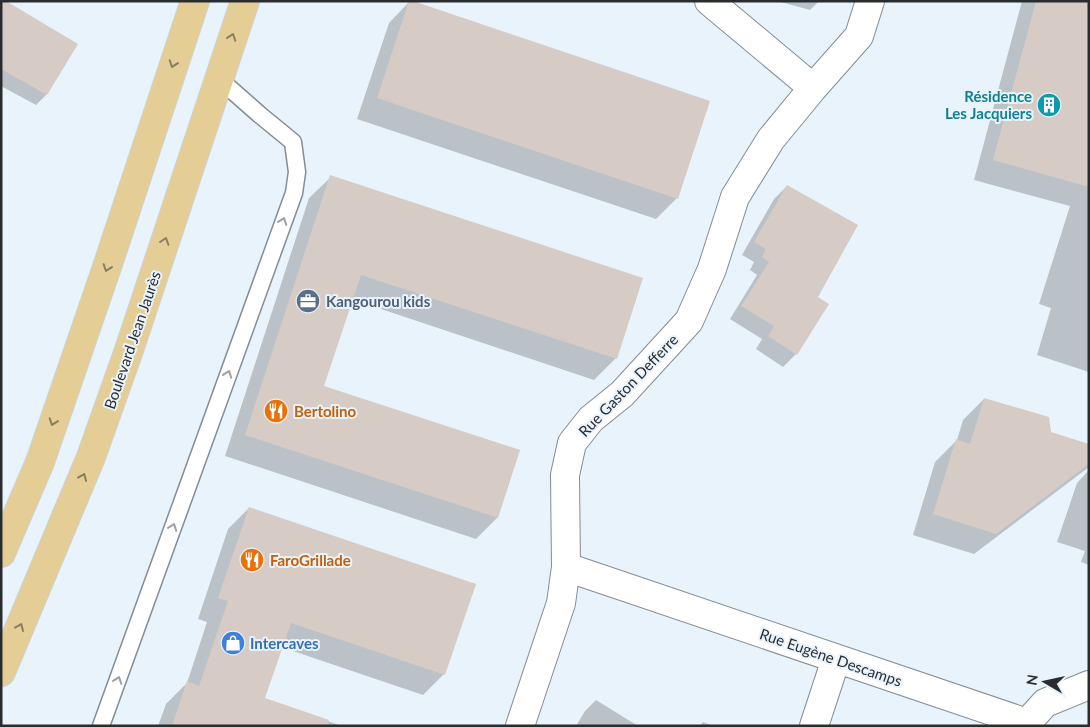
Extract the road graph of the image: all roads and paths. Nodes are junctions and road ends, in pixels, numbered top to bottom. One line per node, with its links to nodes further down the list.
1 (194, 1): 7 (main road, one-way to 7)
2 (245, 1): 5 (main road, Boulevard Jean Jaurès, one-way to 2)
3 (709, 1): 6 (street)
4 (870, 1): 6 (street, Rue Gaston Defferre)
5 (218, 78): 10 (main road, Boulevard Jean Jaurès, one-way to 5); 13 (lane, one-way to 5)
6 (813, 88): 8 (street, Rue Gaston Defferre)
7 (1, 553)
8 (566, 567): 9 (street, Rue Eugène Descamps); 14 (street, Rue Gaston Defferre)
9 (836, 659): 12 (street, Rue Eugène Descamps); 15 (street)
10 (1, 672)
11 (1089, 685): 12 (street, Rue Eugène Descamps)
12 (1027, 724)
13 (101, 726)
14 (520, 726)
15 (814, 726)

